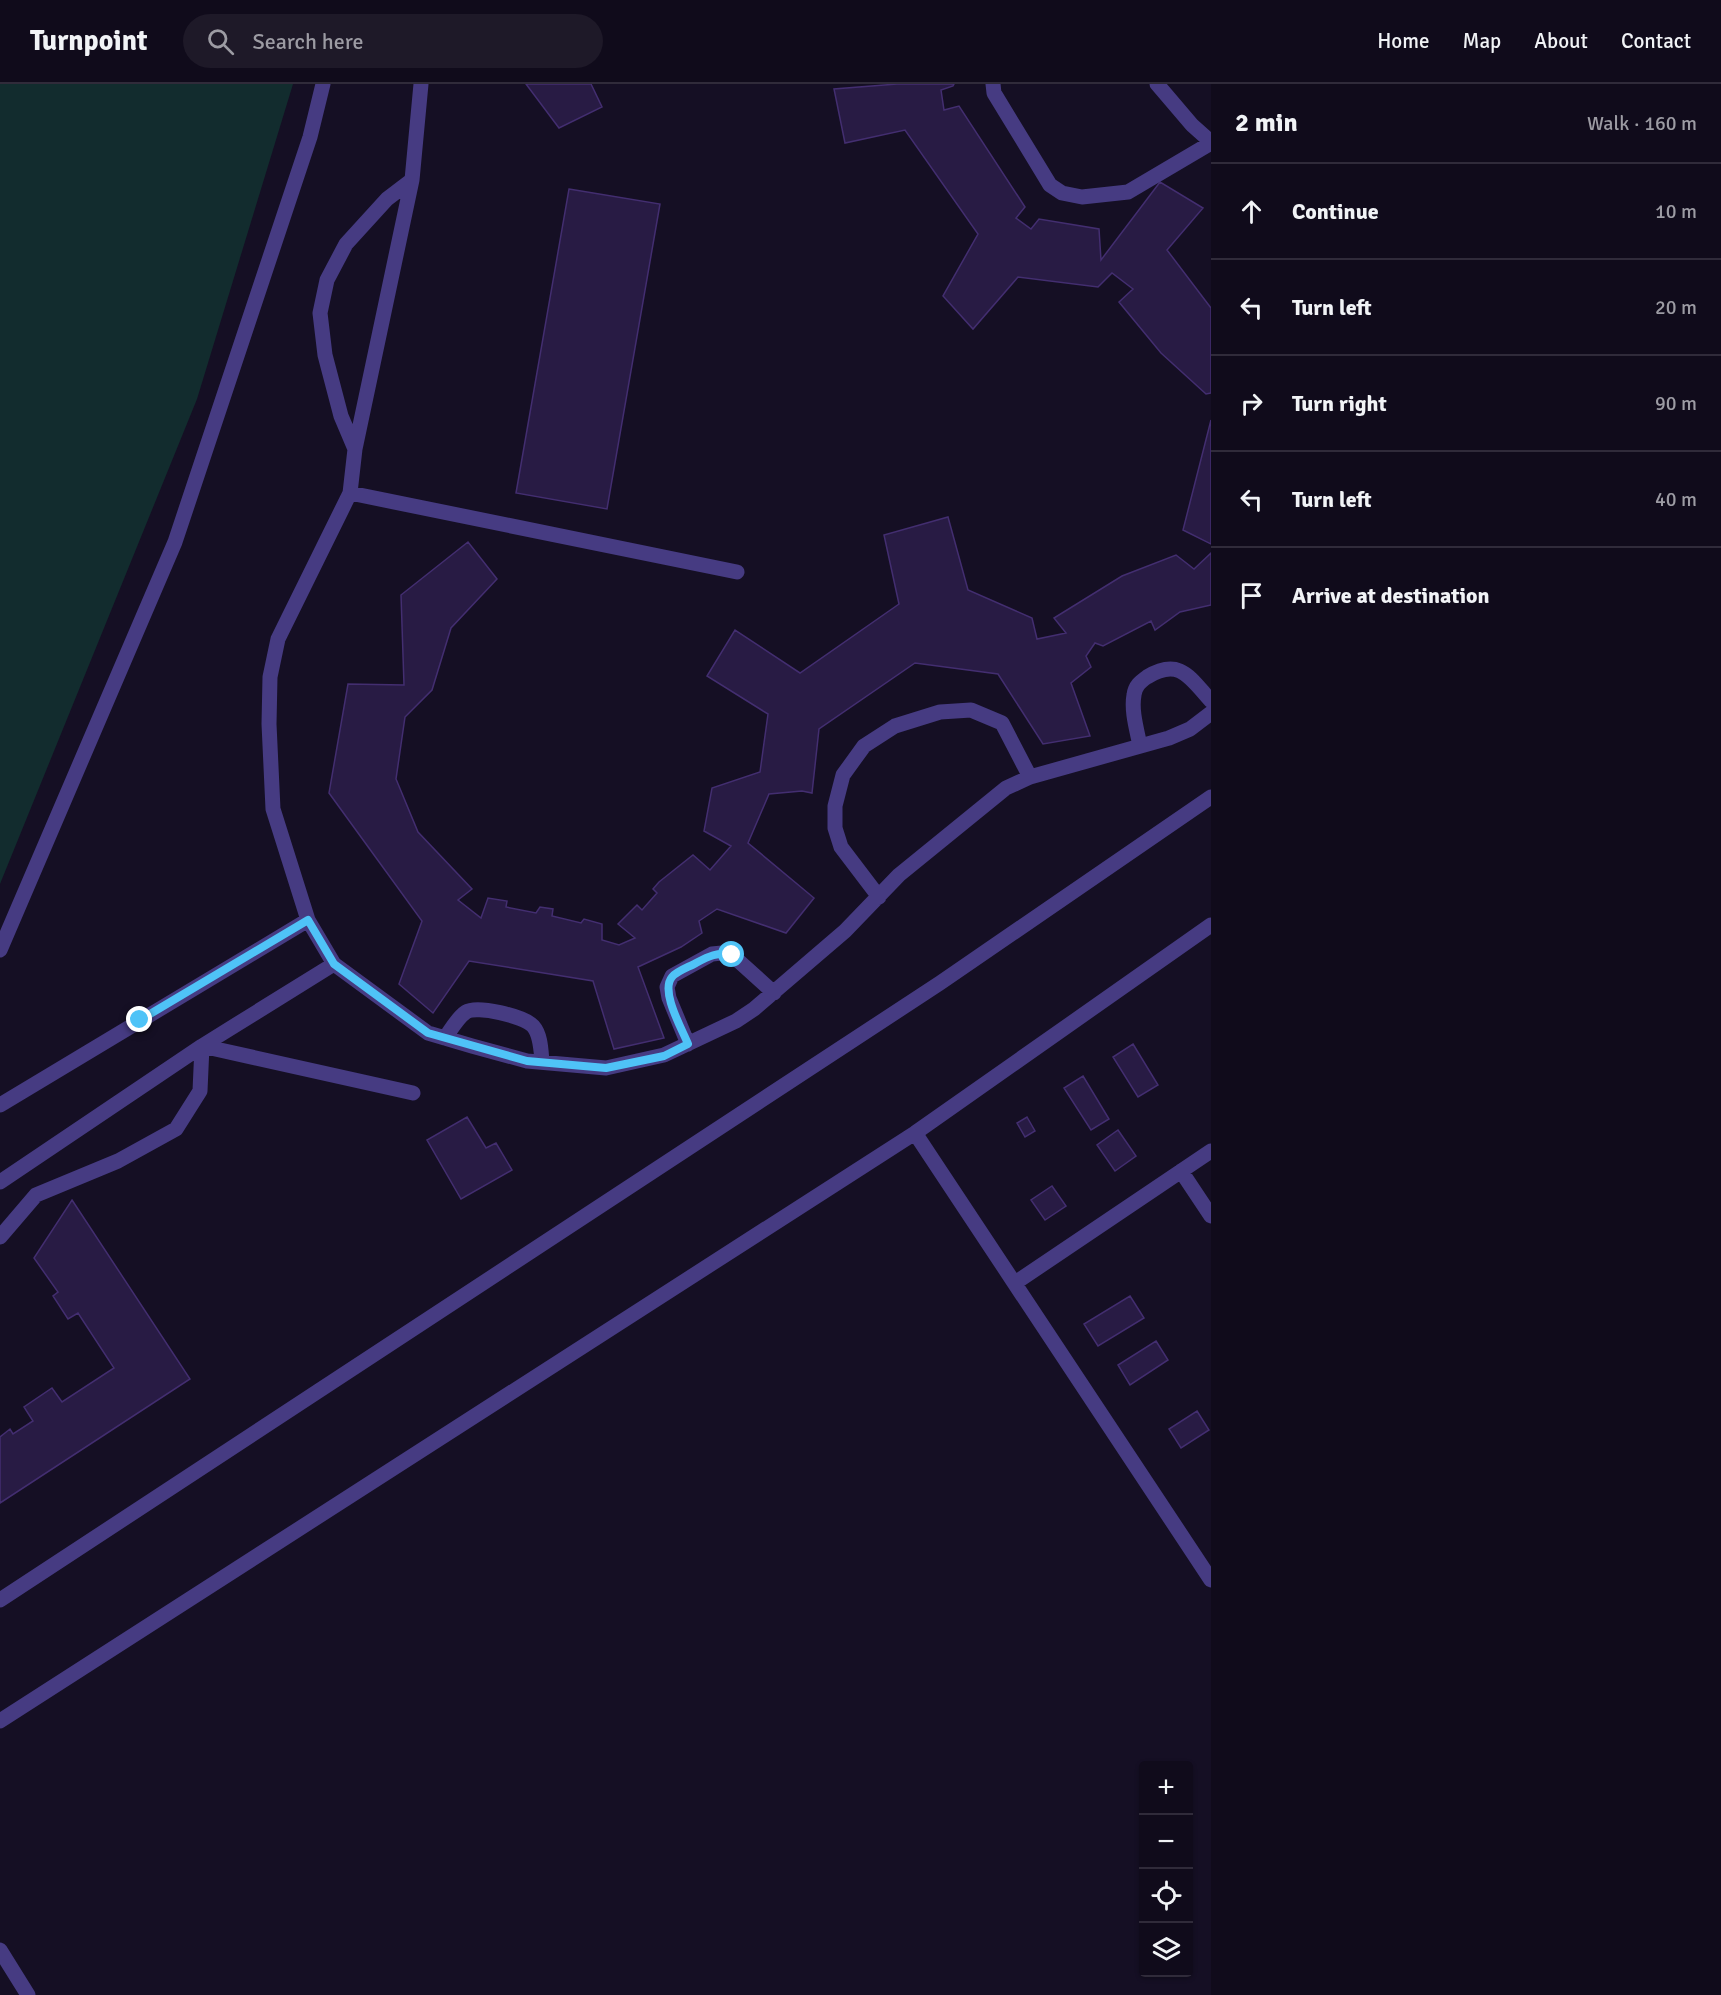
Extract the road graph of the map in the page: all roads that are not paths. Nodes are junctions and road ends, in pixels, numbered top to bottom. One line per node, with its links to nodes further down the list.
1 (323, 84): 18 (street)
2 (421, 84): 6 (street)
3 (993, 84): 5 (street)
4 (1157, 84): 5 (street)
5 (1211, 142)
6 (412, 180): 7 (street); 7 (street)
7 (356, 449): 8 (street)
8 (350, 492): 9 (street); 16 (street)
9 (737, 572)
10 (1211, 701): 12 (street)
11 (1211, 713): 12 (street)
12 (1140, 746): 13 (street)
13 (1030, 777): 15 (street); 15 (street)
14 (1211, 797): 35 (street)
15 (879, 897): 20 (street)
16 (308, 920): 19 (street); 26 (street)
17 (1211, 925): 27 (street)
18 (0, 950)
19 (334, 964): 21 (street); 23 (street)
20 (774, 993): 22 (street); 22 (street)
21 (445, 1038): 24 (street); 24 (street)
22 (688, 1044): 24 (street)
23 (202, 1046): 25 (street); 30 (street); 32 (street)
24 (542, 1062)
25 (412, 1093)
26 (0, 1104)
27 (915, 1133): 33 (street); 36 (street)
28 (1211, 1151): 29 (street)
29 (1181, 1171): 31 (street); 33 (street)
30 (0, 1182)
31 (1211, 1216)
32 (0, 1237)
33 (1015, 1283): 34 (street)
34 (1211, 1580)
35 (0, 1600)
36 (0, 1721)
37 (0, 1950): 38 (street)
38 (28, 1995)

